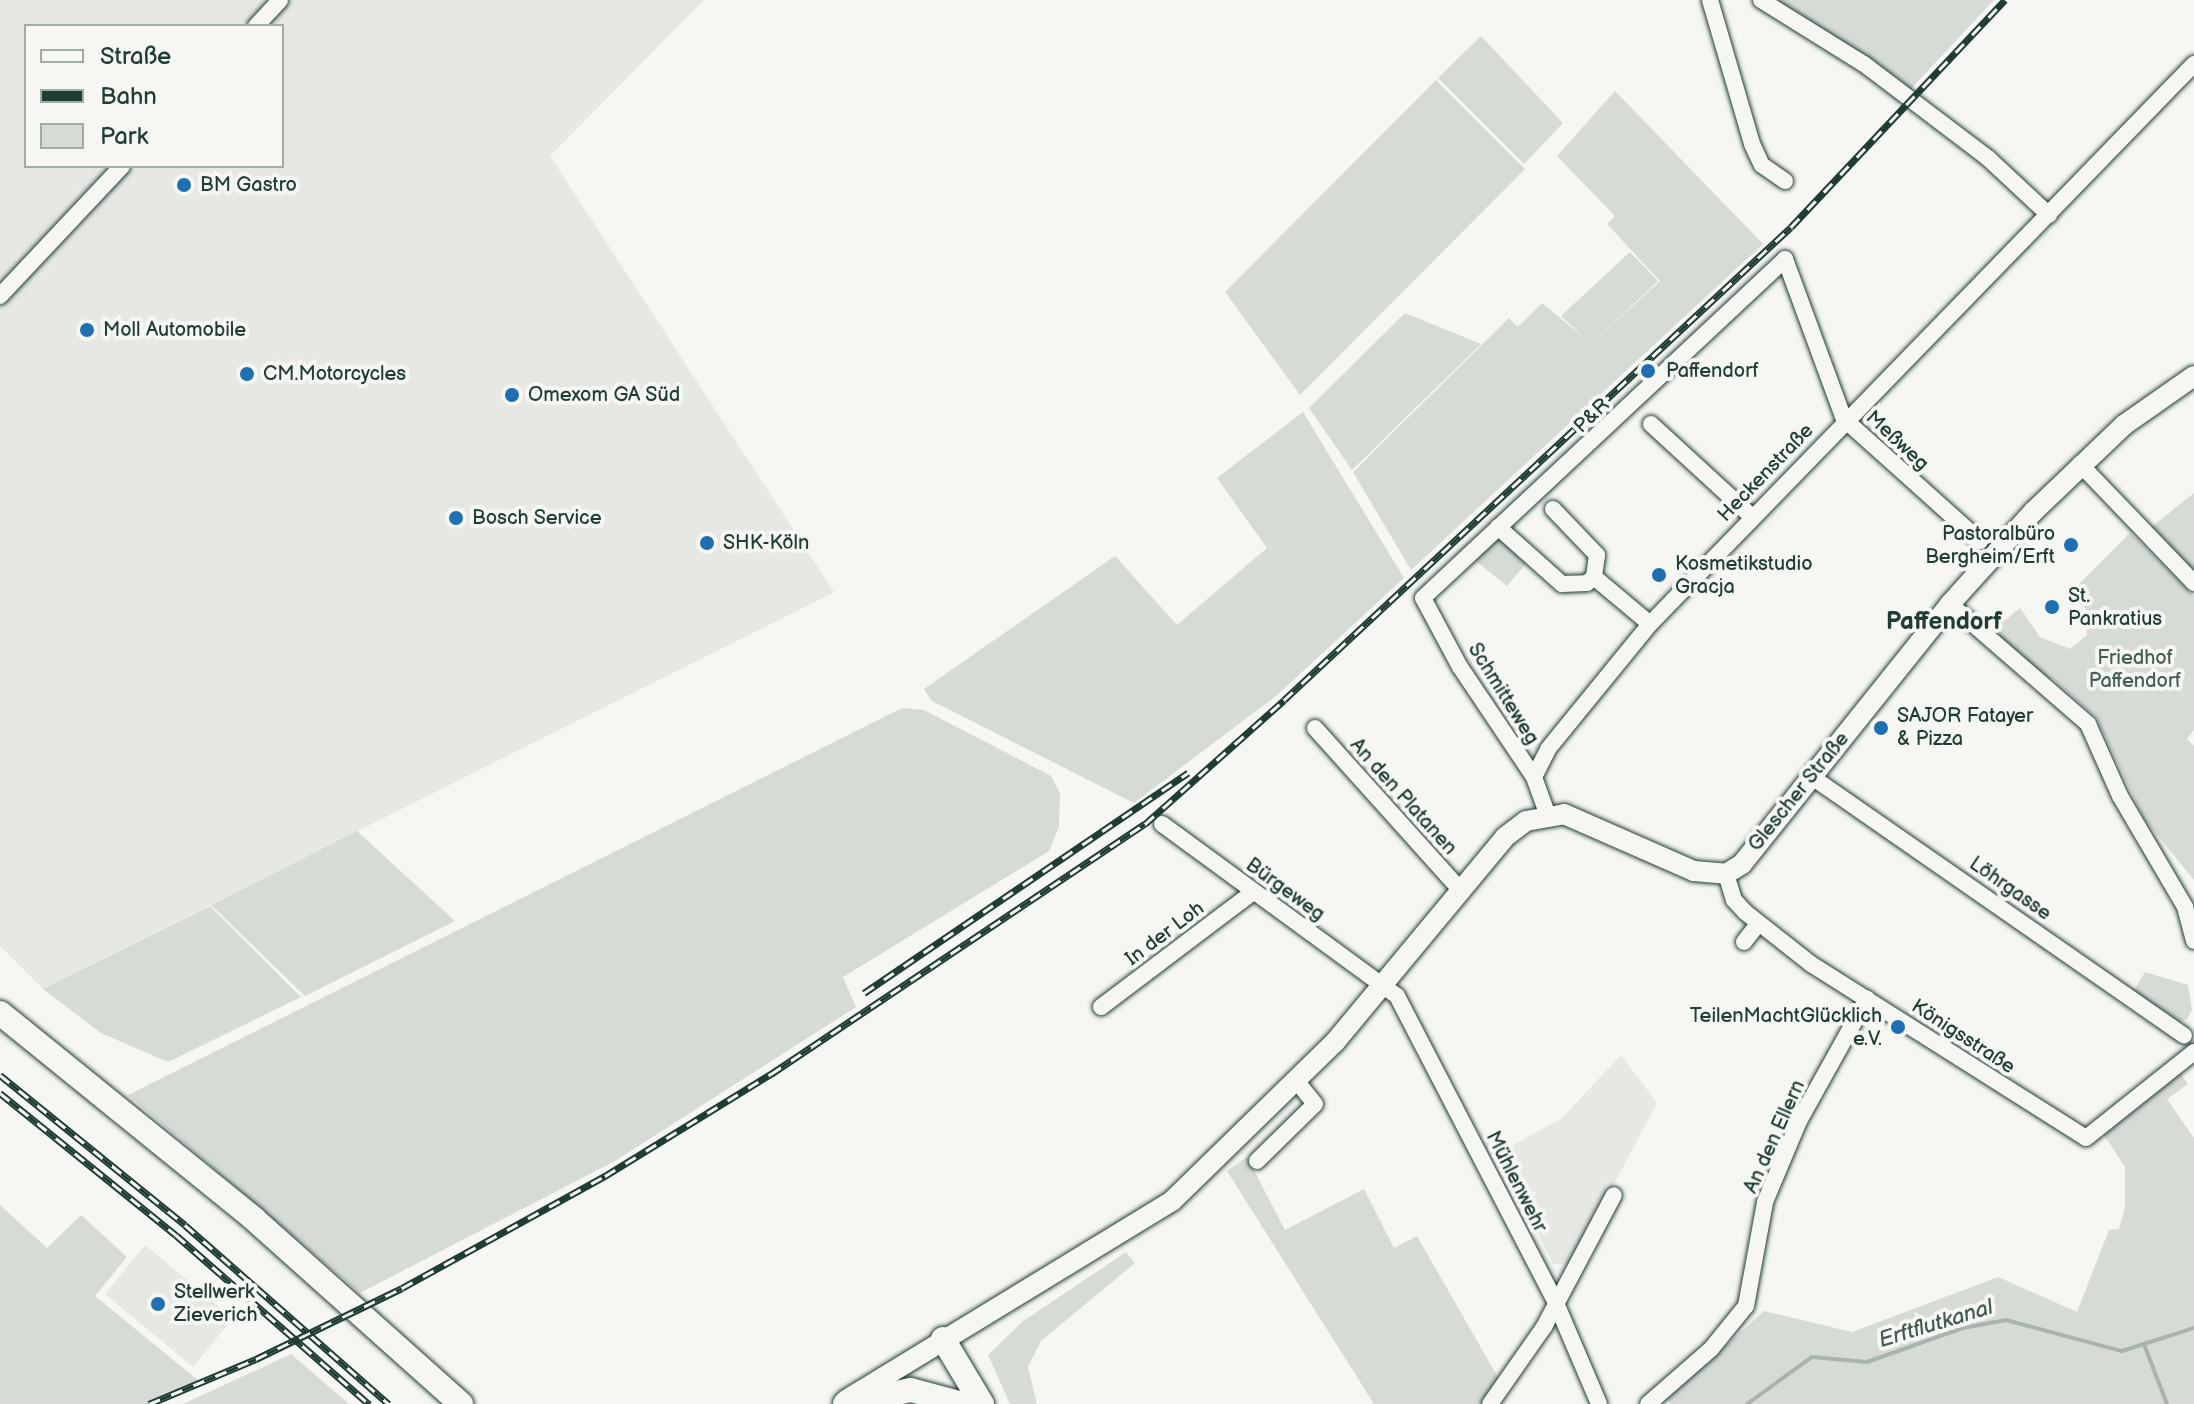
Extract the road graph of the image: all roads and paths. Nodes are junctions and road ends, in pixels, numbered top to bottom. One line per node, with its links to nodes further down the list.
1 (280, 0): 4 (street)
2 (1710, 0): 7 (street)
3 (1761, 0): 8 (street)
4 (258, 24)
5 (2194, 64): 8 (street, Heckenstraße)
6 (120, 168): 10 (street)
7 (1785, 181)
8 (2049, 215): 12 (street, Heckenstraße)
9 (1785, 259): 12 (street, Meßweg); 17 (street, P&R)
10 (0, 296)
11 (2194, 376): 14 (street, Glescher Straße)
12 (1844, 419): 16 (street, Heckenstraße); 18 (street, Meßweg)
13 (1651, 424): 16 (street)
14 (2080, 464): 20 (street); 22 (street, Glescher Straße)
15 (1553, 509): 19 (street)
16 (1751, 516): 23 (street, Heckenstraße)
17 (1498, 527): 19 (street); 21 (street, P&R)
18 (1980, 541)
19 (1594, 577): 23 (street)
20 (2194, 583)
21 (1423, 598): 25 (street, Schmitteweg)
22 (1950, 604): 26 (street, Glescher Straße); 33 (street)
23 (1650, 624): 25 (street, Heckenstraße)
24 (1315, 728): 31 (street, An den Platanen)
25 (1534, 777): 27 (street, Schmitteweg)
26 (1812, 777): 29 (street, Glescher Straße); 39 (street, Löhrgasse)
27 (1547, 813): 29 (street); 31 (street)
28 (1162, 824): 30 (street, Bürgeweg)
29 (1726, 874): 32 (street, Königsstraße)
30 (1253, 892): 35 (street, Bürgeweg); 37 (street, In der Loh)
31 (1462, 892): 35 (street)
32 (1758, 924): 34 (street); 36 (street, Königsstraße)
33 (2194, 941)
34 (1744, 942)
35 (1385, 987): 40 (street); 43 (street, Mühlenwehr)
36 (1867, 999): 39 (street, Königsstraße); 51 (street, An den Ellern)
37 (1101, 1007)
38 (0, 1013): 45 (main road)
39 (2192, 1040)
40 (1297, 1082): 41 (street); 44 (street)
41 (1257, 1161)
42 (1614, 1195): 43 (street)
43 (1556, 1303): 49 (street); 50 (street, Mühlenwehr)
44 (943, 1339): 46 (street); 48 (main road)
45 (461, 1404)
46 (842, 1404): 47 (main road)
47 (963, 1404)
48 (982, 1404)
49 (1490, 1404)
50 (1599, 1404)
51 (1648, 1404)

